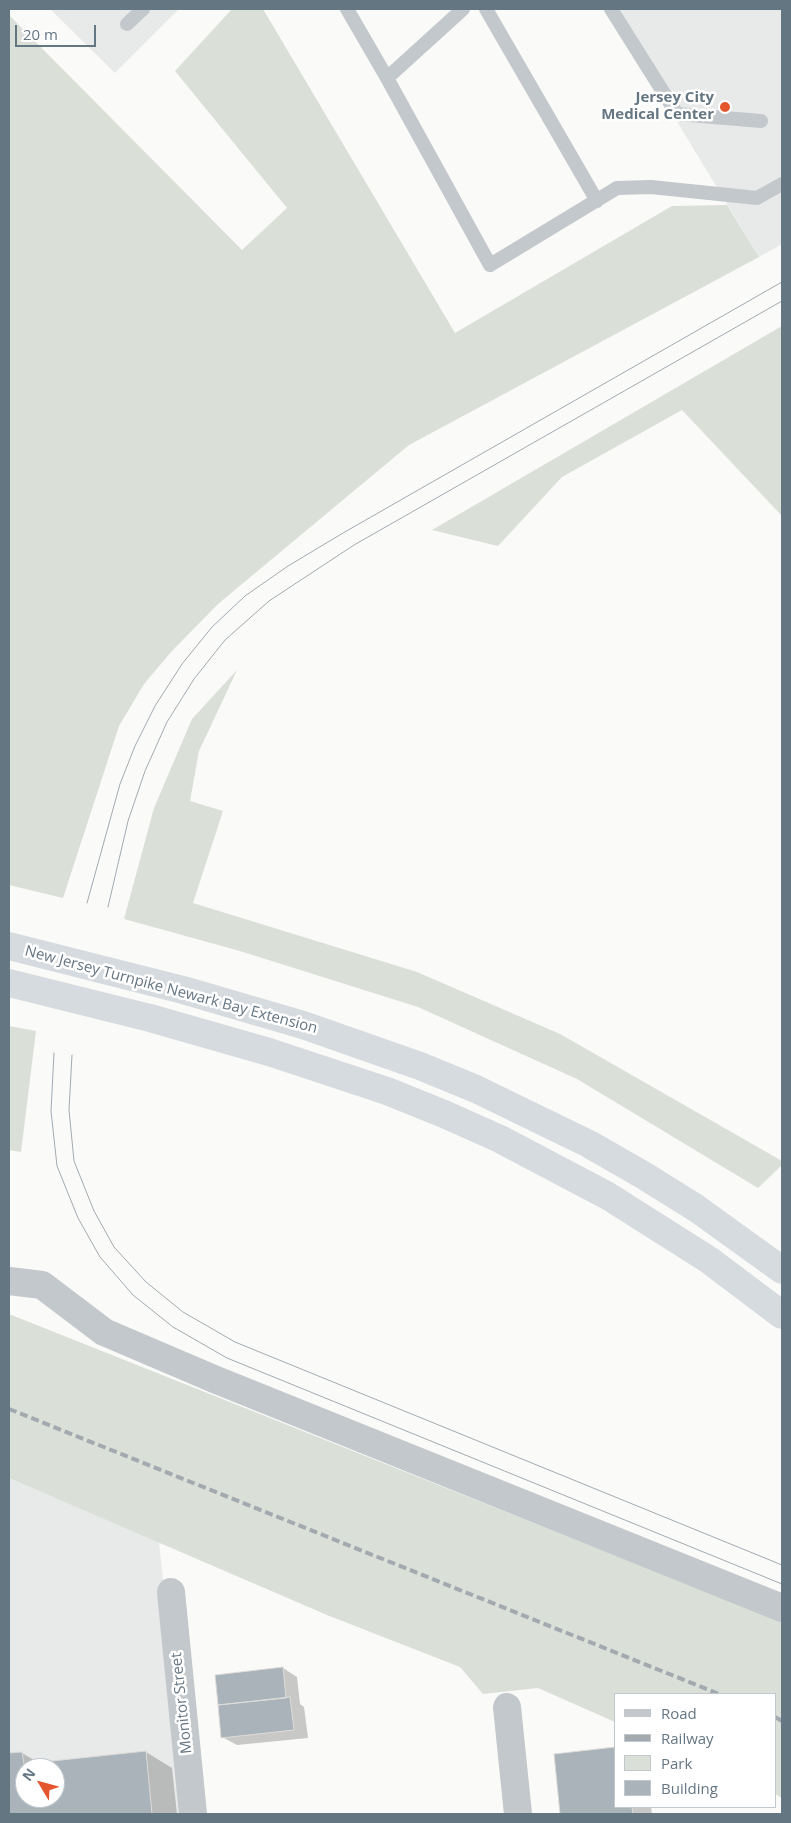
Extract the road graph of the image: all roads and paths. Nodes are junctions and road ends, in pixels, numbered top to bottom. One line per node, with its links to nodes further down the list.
1 (143, 9): 6 (lane)
2 (347, 9): 7 (lane)
3 (463, 9): 7 (lane)
4 (486, 9): 10 (lane)
5 (611, 9): 8 (lane)
6 (127, 24)
7 (387, 78): 10 (lane)
8 (761, 121)
9 (782, 184): 10 (lane)
10 (597, 201)
11 (9, 946): 13 (highway, New Jersey Turnpike Newark Bay Extension)
12 (9, 983): 15 (highway)
13 (782, 1270)
14 (9, 1281): 17 (street)
15 (782, 1315)
16 (171, 1592): 19 (street, Monitor Street)
17 (782, 1608)
18 (507, 1707): 20 (street)
19 (193, 1814)
20 (518, 1814)

